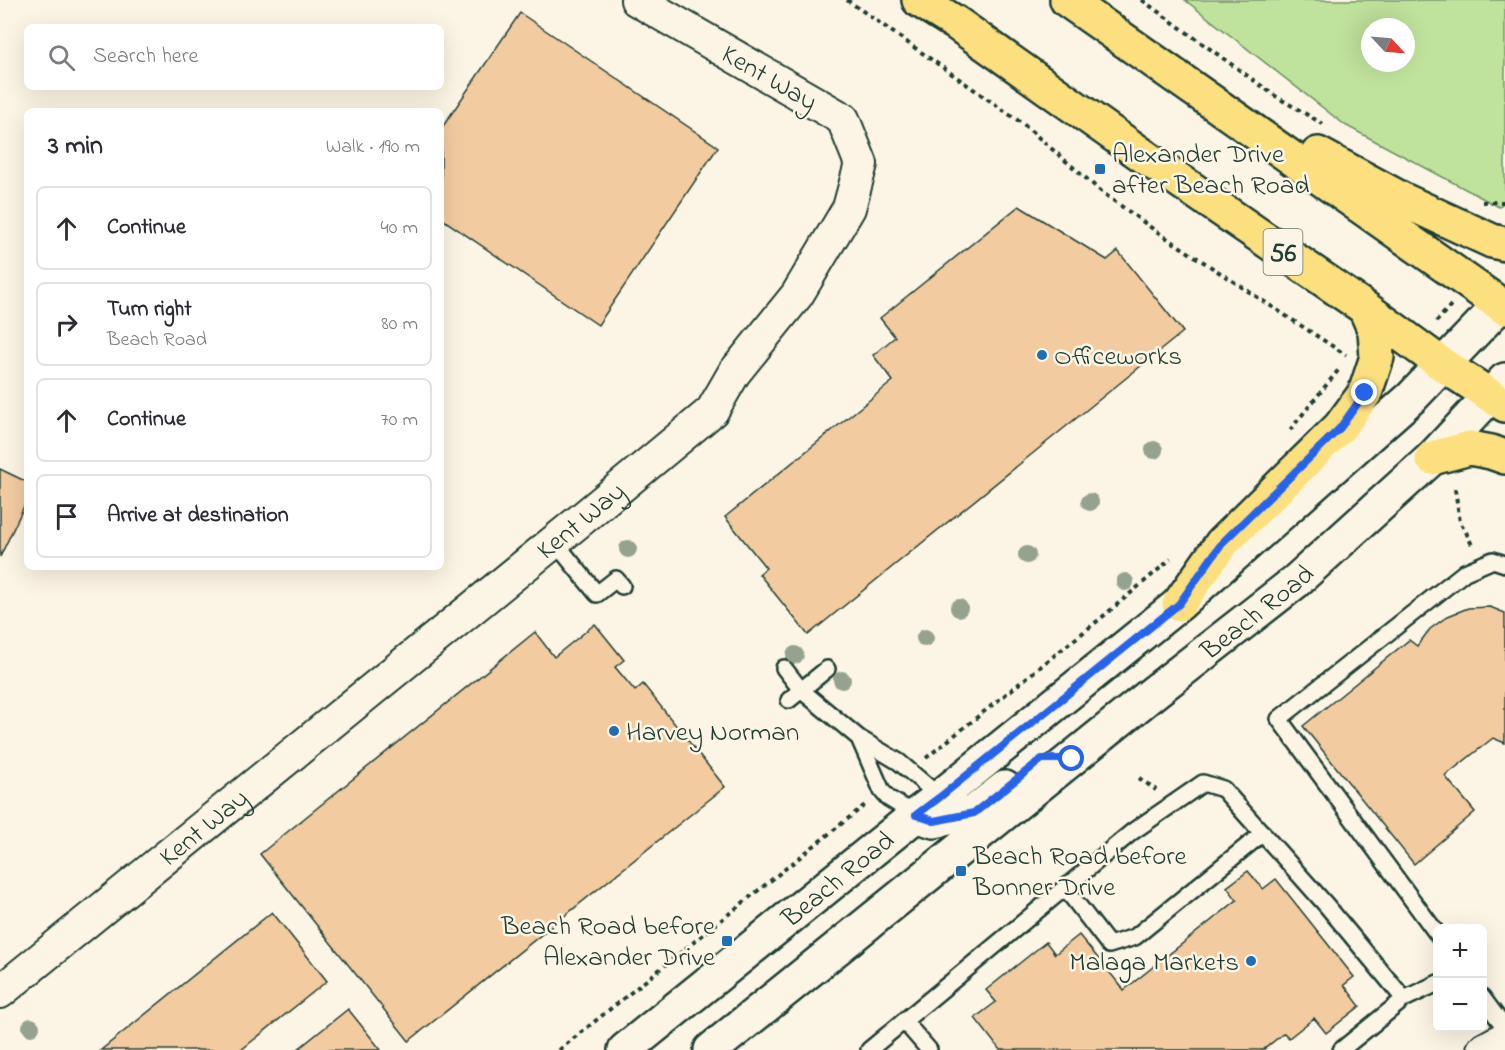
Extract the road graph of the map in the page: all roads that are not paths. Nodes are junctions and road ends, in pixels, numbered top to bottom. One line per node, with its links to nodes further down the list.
1 (637, 0): 12 (street, Kent Way)
2 (919, 0): 7 (main road, 56)
3 (1067, 0): 4 (main road)
4 (1185, 82): 5 (main road); 6 (main road)
5 (1505, 244)
6 (1503, 304): 8 (main road, Beach Road)
7 (1365, 308): 8 (main road, 56); 15 (main road)
8 (1430, 356): 9 (main road, 56); 15 (main road, Beach Road)
9 (1500, 394): 11 (main road, Beach Road)
10 (1505, 457): 11 (main road)
11 (1432, 458): 21 (main road, Beach Road)
12 (554, 541): 14 (lane); 27 (street, Kent Way)
13 (1505, 564): 25 (lane)
14 (622, 586)
15 (1179, 604): 22 (main road, Beach Road)
16 (784, 668): 18 (lane)
17 (827, 669): 18 (lane)
18 (801, 690): 19 (lane); 20 (lane)
19 (789, 700)
20 (859, 738): 22 (lane); 22 (lane)
21 (1072, 759): 22 (main road); 33 (main road, Beach Road)
22 (928, 806): 34 (main road, Beach Road)
23 (1263, 833): 24 (lane); 24 (lane); 28 (lane)
24 (1065, 888): 30 (lane)
25 (1433, 930)
26 (1433, 985): 28 (lane)
27 (0, 992)
28 (1404, 999): 37 (lane)
29 (1487, 1004): 31 (lane)
30 (904, 1021): 35 (lane); 36 (lane)
31 (1505, 1028)
32 (1505, 1038): 38 (street)
33 (713, 1049)
34 (625, 1050)
35 (869, 1050)
36 (929, 1050)
37 (1341, 1050)
38 (1483, 1050)

